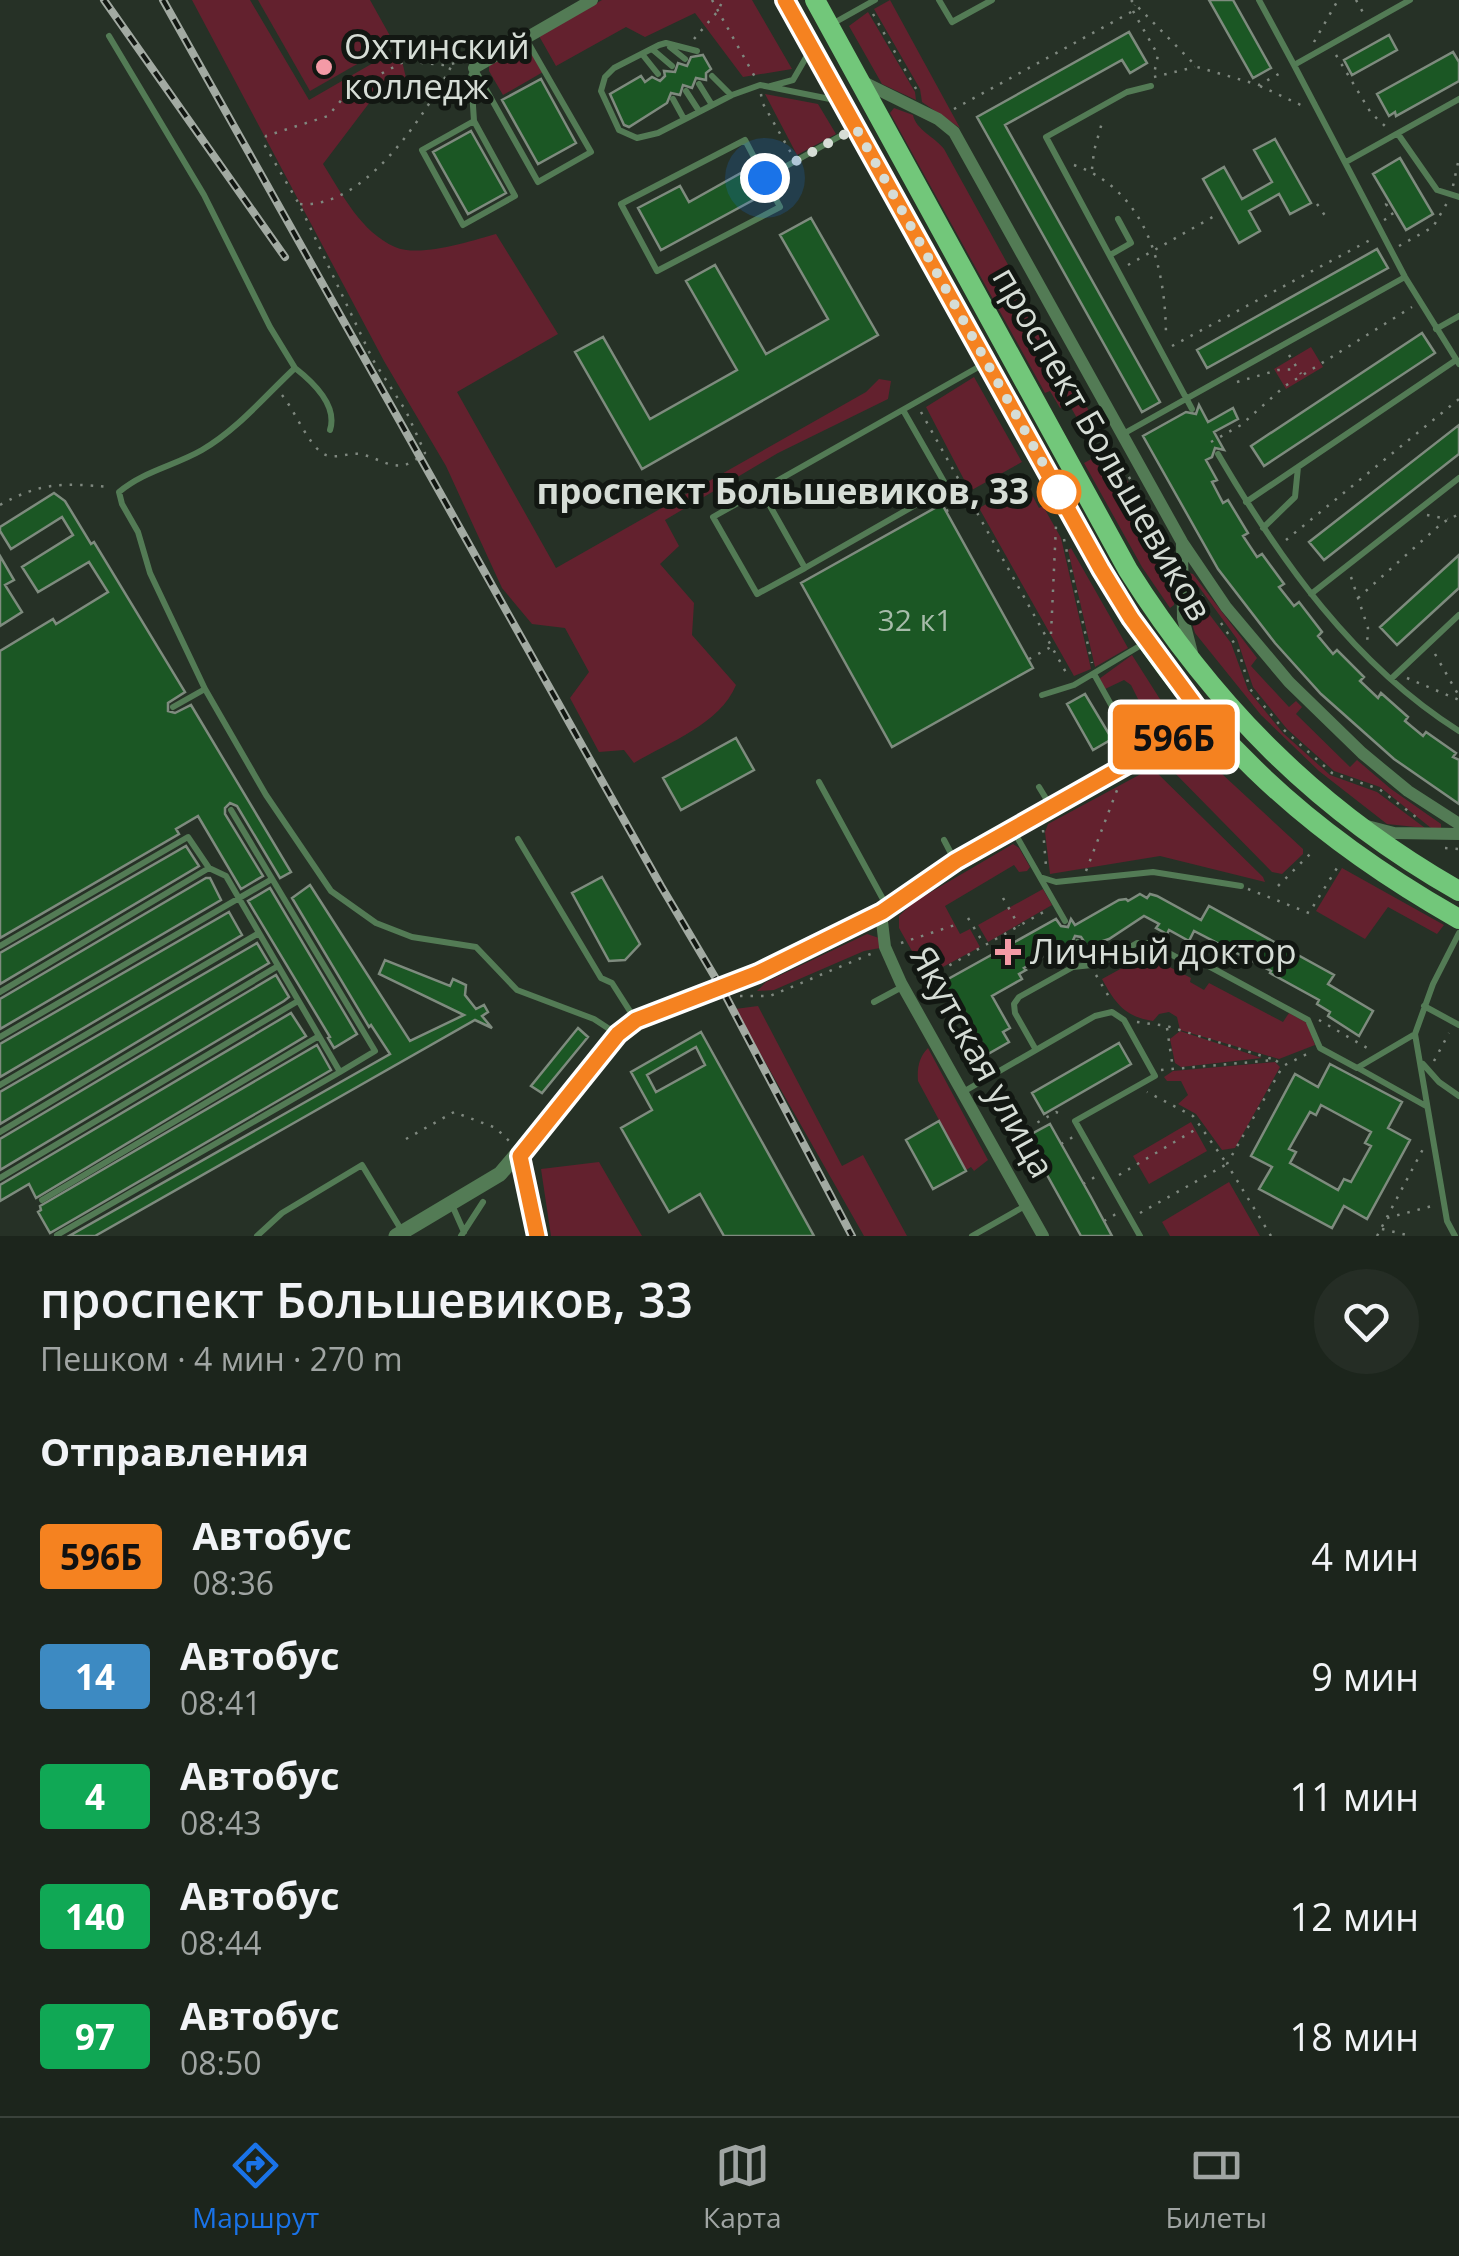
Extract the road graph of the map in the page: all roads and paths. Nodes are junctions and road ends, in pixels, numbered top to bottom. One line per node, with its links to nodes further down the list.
1 (592, 0): 18 (street)
2 (722, 0): 22 (path)
3 (786, 0): 20 (main road, проспект Большевиков)
4 (815, 0): 16 (main road, проспект Большевиков)
5 (875, 0): 16 (lane)
6 (940, 0): 7 (lane)
7 (992, 0)
8 (1130, 0): 13 (path)
9 (1259, 0): 29 (lane)
10 (1338, 0): 27 (path)
11 (1356, 0): 15 (path)
12 (1410, 0): 15 (lane)
13 (1135, 4): 14 (path); 31 (path)
14 (1133, 11): 36 (path); 48 (path)
15 (1368, 23): 21 (lane)
16 (829, 25): 35 (main road, проспект Большевиков)
17 (109, 36): 81 (lane)
18 (526, 38): 32 (street); 32 (lane)
19 (666, 44): 22 (lane); 23 (lane); 26 (lane)
20 (810, 44): 39 (lane); 44 (main road, проспект Большевиков)
21 (1330, 44): 27 (lane); 53 (path)
22 (685, 48): 24 (lane)
23 (652, 49): 25 (lane); 30 (lane)
24 (698, 51)
25 (642, 54): 33 (lane); 50 (lane)
26 (685, 58)
27 (1304, 59): 29 (lane)
28 (452, 64): 32 (path); 63 (path); 63 (path)
29 (1294, 65): 38 (path); 56 (lane)
30 (672, 66)
31 (1197, 67): 36 (path); 38 (path)
32 (474, 68): 51 (lane)
33 (658, 74)
34 (712, 76): 41 (lane)
35 (860, 80): 59 (main road, проспект Большевиков); 92 (street)
36 (1152, 82): 45 (lane)
37 (699, 84): 46 (lane)
38 (1259, 86): 47 (path)
39 (770, 87): 41 (lane); 44 (lane)
40 (686, 91): 49 (lane)
41 (732, 95): 46 (lane)
42 (673, 99): 50 (lane)
43 (1459, 99): 53 (lane)
44 (841, 101): 52 (main road, проспект Большевиков)
45 (1108, 103): 55 (lane); 57 (path)
46 (712, 104): 49 (lane)
47 (1308, 108)
48 (954, 109)
49 (699, 111): 50 (lane)
50 (684, 119)
51 (474, 122): 51 (lane)
52 (856, 128): 58 (lane); 61 (main road, проспект Большевиков)
53 (1394, 132): 56 (lane); 60 (lane)
54 (1459, 158): 60 (path)
55 (1058, 159): 57 (path); 72 (lane)
56 (1346, 162): 69 (lane)
57 (1092, 171): 70 (path)
58 (765, 178): 58 (lane)
59 (920, 190): 61 (main road); 122 (main road, проспект Большевиков)
60 (1455, 193): 71 (path)
61 (898, 202): 79 (main road, проспект Большевиков)
62 (1389, 202): 66 (path)
63 (299, 204): 85 (path)
64 (1317, 204): 67 (path)
65 (1218, 214): 70 (path)
66 (1393, 215)
67 (1326, 217)
68 (1118, 219): 72 (lane)
69 (1383, 234): 70 (path); 71 (lane)
70 (1154, 250): 73 (path)
71 (1392, 250): 74 (lane)
72 (1110, 255): 73 (lane)
73 (1118, 271): 86 (lane)
74 (1404, 277): 75 (lane); 78 (lane)
75 (1419, 302): 77 (lane); 83 (path)
76 (1459, 316): 77 (lane)
77 (1436, 329): 80 (lane)
78 (1283, 345): 82 (path); 84 (lane)
79 (987, 362): 88 (lane); 117 (main road, проспект Большевиков)
80 (1457, 362): 95 (lane)
81 (295, 368): 85 (lane); 91 (lane)
82 (1298, 369): 83 (path); 84 (path)
83 (1302, 376): 93 (path)
84 (1210, 385): 86 (lane)
85 (274, 388): 98 (lane)
86 (1187, 398): 89 (lane); 92 (lane)
87 (1459, 400): 110 (path)
88 (916, 402): 90 (lane); 99 (path)
89 (1192, 408)
90 (903, 410): 97 (lane); 112 (lane)
91 (330, 430)
92 (1123, 434): 109 (street)
93 (1211, 442)
94 (1218, 454): 100 (lane)
95 (1298, 466): 100 (lane); 108 (lane)
96 (1459, 478): 103 (lane)
97 (761, 490): 112 (lane); 112 (lane)
98 (119, 492): 101 (path); 126 (lane)
99 (972, 502): 102 (path); 118 (path)
100 (1246, 502): 108 (lane)
101 (0, 506)
102 (946, 511)
103 (1414, 513): 105 (path); 111 (lane)
104 (1459, 514): 105 (path)
105 (1450, 519): 114 (path)
106 (1057, 520): 116 (path)
107 (1061, 528): 123 (path)
108 (1263, 528): 110 (lane)
109 (1182, 542): 122 (street); 140 (street)
110 (1276, 548): 113 (lane)
111 (1347, 566): 113 (lane); 114 (path)
112 (804, 568)
113 (1311, 594): 119 (lane)
114 (1358, 598): 119 (path)
115 (1459, 615): 124 (lane)
116 (1051, 634)
117 (1147, 642): 123 (lane); 130 (main road, проспект Большевиков)
118 (1052, 647): 120 (path); 125 (path)
119 (1362, 651): 124 (lane)
120 (1028, 660)
121 (1436, 660): 128 (path)
122 (1194, 665): 139 (main road, проспект Большевиков)
123 (1094, 674): 125 (lane); 132 (lane)
124 (1394, 676): 128 (path); 131 (lane)
125 (1074, 685): 127 (lane)
126 (205, 689): 129 (lane); 186 (lane)
127 (1042, 694)
128 (1459, 698)
129 (174, 708)
130 (1206, 720): 132 (street); 160 (main road, проспект Большевиков)
131 (1459, 732)
132 (1139, 755): 136 (street)
133 (1122, 779): 151 (path)
134 (820, 782): 158 (lane)
135 (1039, 787): 136 (lane)
136 (1051, 806): 141 (street)
137 (231, 810): 150 (lane)
138 (1043, 823): 149 (path)
139 (1353, 823): 142 (street); 154 (main road, проспект Большевиков)
140 (1459, 824)
141 (1012, 828): 146 (street); 149 (lane)
142 (1459, 834)
143 (518, 839): 181 (lane)
144 (944, 840): 146 (lane)
145 (1312, 851): 153 (path)
146 (956, 861): 158 (street)
147 (208, 868): 155 (lane); 168 (lane); 175 (lane)
148 (1337, 868): 152 (path)
149 (1044, 877): 151 (lane); 157 (lane)
150 (272, 878): 155 (lane); 200 (lane)
151 (1082, 880): 152 (lane)
152 (1241, 886)
153 (1278, 886)
154 (1459, 891)
155 (239, 898): 164 (lane); 189 (lane)
156 (1003, 898): 163 (path)
157 (1056, 906): 161 (lane); 163 (path)
158 (882, 912): 174 (street, Якутская улица); 176 (street)
159 (968, 918): 169 (path)
160 (1459, 919)
161 (1065, 920)
162 (955, 925): 167 (path)
163 (1019, 926): 169 (path)
164 (259, 933): 171 (lane); 201 (lane)
165 (1459, 933): 179 (lane)
166 (1077, 942): 172 (lane)
167 (901, 943)
168 (0, 946)
169 (985, 946): 173 (path)
170 (878, 952): 176 (path)
171 (278, 965): 177 (lane); 208 (lane)
172 (1090, 965): 180 (path); 182 (lane); 191 (lane)
173 (922, 981)
174 (903, 986): 178 (lane); 203 (street, Якутская улица)
175 (0, 992)
176 (728, 992): 181 (street)
177 (298, 1001): 188 (lane); 217 (lane)
178 (874, 1002)
179 (1424, 1006): 184 (lane); 187 (lane)
180 (1112, 1012): 191 (lane); 199 (lane)
181 (636, 1020): 186 (street)
182 (1308, 1020): 190 (lane); 192 (path)
183 (1132, 1021): 185 (path)
184 (1457, 1024): 198 (path)
185 (1167, 1026): 193 (path); 197 (path)
186 (618, 1034): 214 (street)
187 (1415, 1034): 192 (lane); 194 (lane)
188 (319, 1036): 200 (lane); 220 (lane)
189 (0, 1037)
190 (1320, 1048): 195 (path); 196 (lane)
191 (1036, 1050): 203 (lane)
192 (1379, 1055): 196 (lane)
193 (1275, 1060): 195 (path); 197 (path)
194 (1422, 1062): 198 (lane); 205 (lane)
195 (1283, 1066): 215 (path)
196 (1357, 1068): 205 (lane)
197 (1173, 1069): 199 (path)
198 (1428, 1069): 204 (lane)
199 (1152, 1071): 202 (lane)
200 (340, 1072): 232 (lane)
201 (0, 1085)
202 (1136, 1087): 206 (lane); 207 (path)
203 (963, 1092): 224 (street, Якутская улица)
204 (1459, 1096)
205 (1426, 1106): 210 (lane)
206 (1075, 1121): 209 (lane); 211 (path)
207 (1201, 1127): 215 (path); 218 (path)
208 (0, 1132)
209 (1081, 1132): 213 (path); 216 (lane)
210 (1431, 1134): 222 (lane); 227 (path)
211 (1010, 1138)
212 (406, 1139): 214 (path)
213 (1061, 1144)
214 (520, 1156): 223 (street); 234 (street)
215 (1227, 1164): 226 (path); 238 (path)
216 (1104, 1172): 218 (lane); 219 (path)
217 (0, 1178)
218 (1109, 1180): 225 (lane)
219 (1084, 1184)
220 (42, 1200)
221 (483, 1202): 231 (lane)
222 (1444, 1203): 227 (path); 241 (lane)
223 (452, 1204): 230 (street); 231 (lane)
224 (1026, 1205): 235 (lane); 236 (street, Якутская улица)
225 (1125, 1208): 226 (lane); 228 (path)
226 (1130, 1218): 237 (lane)
227 (1385, 1218): 229 (path)
228 (1104, 1221)
229 (1380, 1229): 239 (path); 240 (path)
230 (399, 1234): 233 (lane)
231 (462, 1234)
232 (58, 1235)
233 (257, 1236)
234 (537, 1236)
235 (972, 1236)
236 (1043, 1236)
237 (1140, 1236)
238 (1271, 1236)
239 (1377, 1236)
240 (1411, 1236)
241 (1454, 1236)

